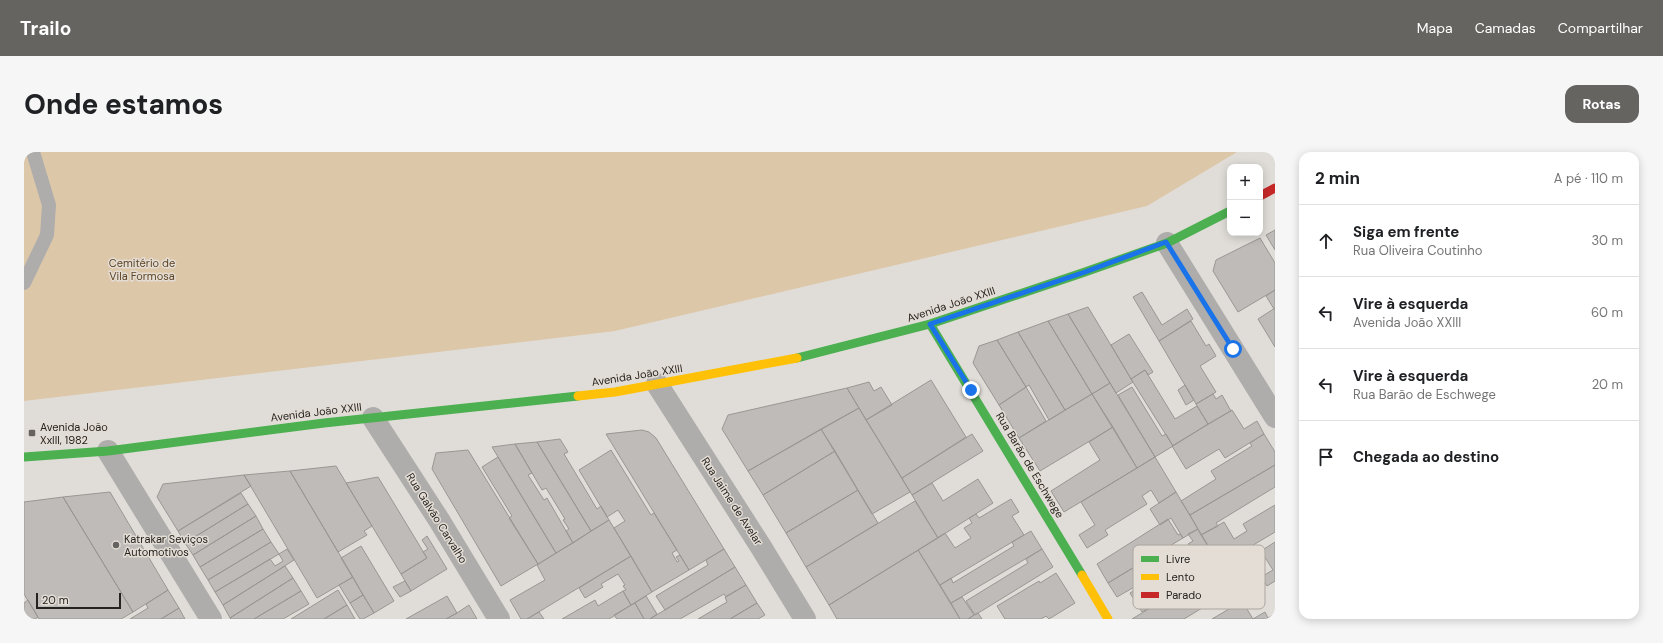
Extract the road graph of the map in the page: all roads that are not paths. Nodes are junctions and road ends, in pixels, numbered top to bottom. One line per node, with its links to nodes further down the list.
1 (33, 152): 6 (lane)
2 (1275, 188): 3 (main road)
3 (1263, 194)
4 (1227, 212): 5 (main road, Avenida João XXIII)
5 (1166, 242): 7 (main road, Avenida João XXIII); 9 (street)
6 (24, 283)
7 (930, 324): 8 (main road, Avenida João XXIII); 16 (main road, Rua Barão de Eschwege)
8 (657, 384): 10 (main road, Avenida João XXIII); 15 (street, Rua Jaime de Avelar)
9 (1275, 417)
10 (373, 418): 11 (main road, Avenida João XXIII); 14 (street, Rua Galvão Carvalho)
11 (108, 451): 12 (main road, Avenida João XXIII); 13 (street)
12 (24, 457)
13 (211, 619)
14 (499, 619)
15 (805, 619)
16 (1108, 619)

